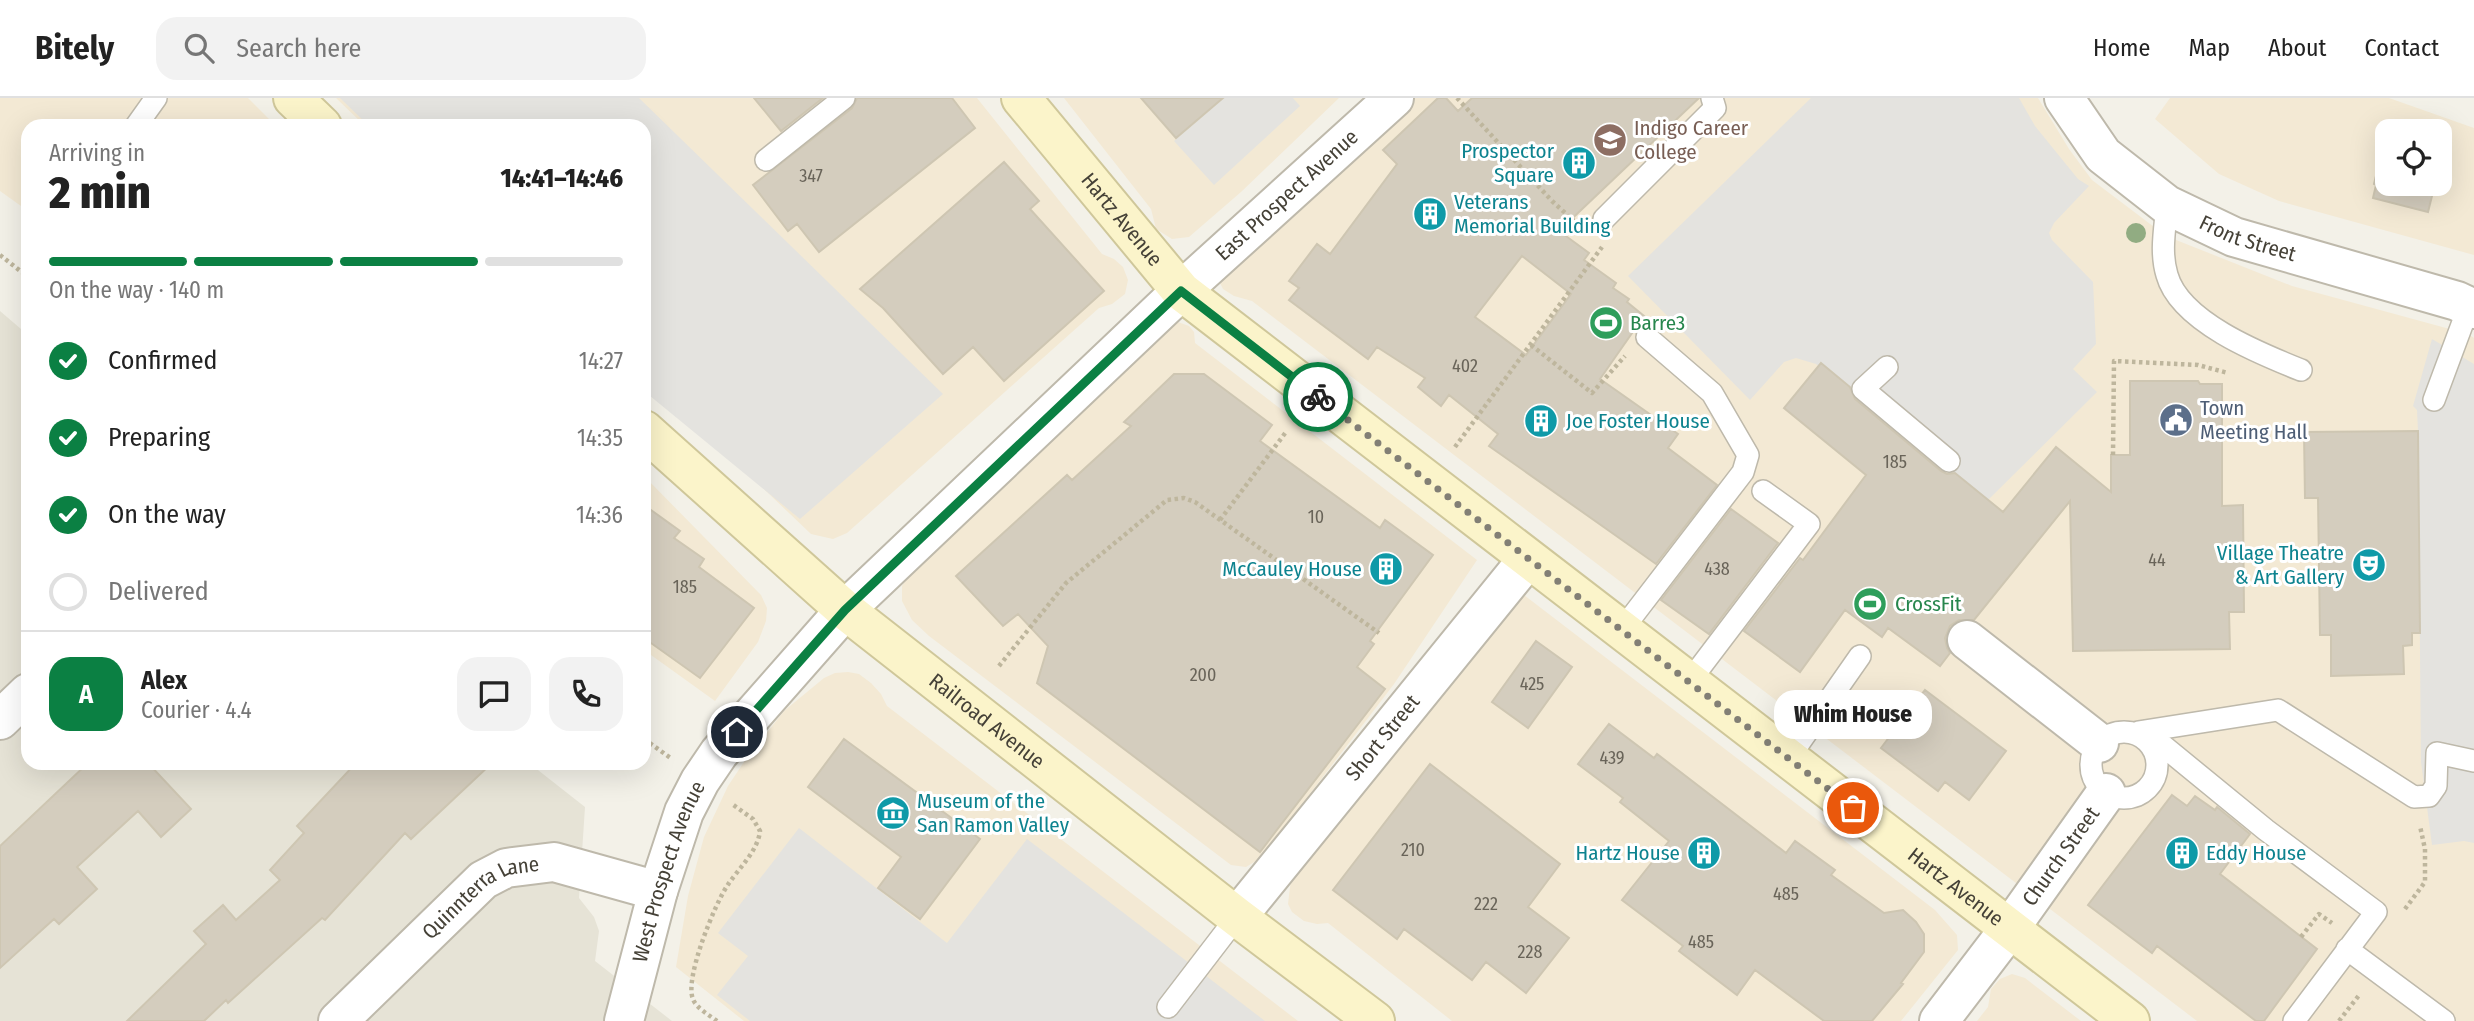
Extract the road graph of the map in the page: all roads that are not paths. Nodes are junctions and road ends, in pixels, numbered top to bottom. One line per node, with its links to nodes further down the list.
1 (156, 98): 7 (lane)
2 (844, 98): 8 (lane)
3 (1021, 98): 11 (street, Hartz Avenue)
4 (1712, 98): 10 (lane)
5 (2064, 98): 9 (street, Front Street)
6 (1388, 100): 11 (street, East Prospect Avenue)
7 (141, 119)
8 (766, 160)
9 (2167, 205): 12 (street, Front Street); 15 (lane)
10 (1604, 219)
11 (1181, 291): 20 (street, Hartz Avenue); 21 (street, West Prospect Avenue)
12 (2472, 308): 16 (lane)
13 (1647, 337): 22 (lane)
14 (1887, 367): 18 (lane)
15 (2301, 370)
16 (2434, 400)
17 (651, 436): 21 (street, Railroad Avenue)
18 (1949, 461)
19 (1763, 491): 25 (lane)
20 (1527, 560): 22 (street, Hartz Avenue); 33 (street, Short Street)
21 (845, 610): 32 (street, West Prospect Avenue); 33 (street, Railroad Avenue)
22 (1621, 631): 25 (street, Hartz Avenue)
23 (1967, 640): 28 (street)
24 (1860, 656): 29 (lane)
25 (1689, 682): 29 (street, Hartz Avenue)
26 (21, 700): 27 (street)
27 (0, 720)
28 (2125, 736): 30 (lane); 31 (lane, Church Street); 31 (lane, Church Street); 35 (lane)
29 (1788, 759): 34 (street, Hartz Avenue)
30 (2474, 761)
31 (2106, 793): 34 (street, Church Street)
32 (659, 891): 37 (street, Quinnterra Lane); 38 (street, West Prospect Avenue)
33 (1237, 917): 36 (lane); 39 (street, Railroad Avenue)
34 (2010, 928): 40 (street, Church Street); 41 (street, Hartz Avenue)
35 (2347, 949): 42 (lane); 43 (lane)
36 (1168, 1007)
37 (338, 1021)
38 (624, 1021)
39 (1375, 1021)
40 (1939, 1021)
41 (2130, 1021)
42 (2294, 1021)
43 (2444, 1021)

